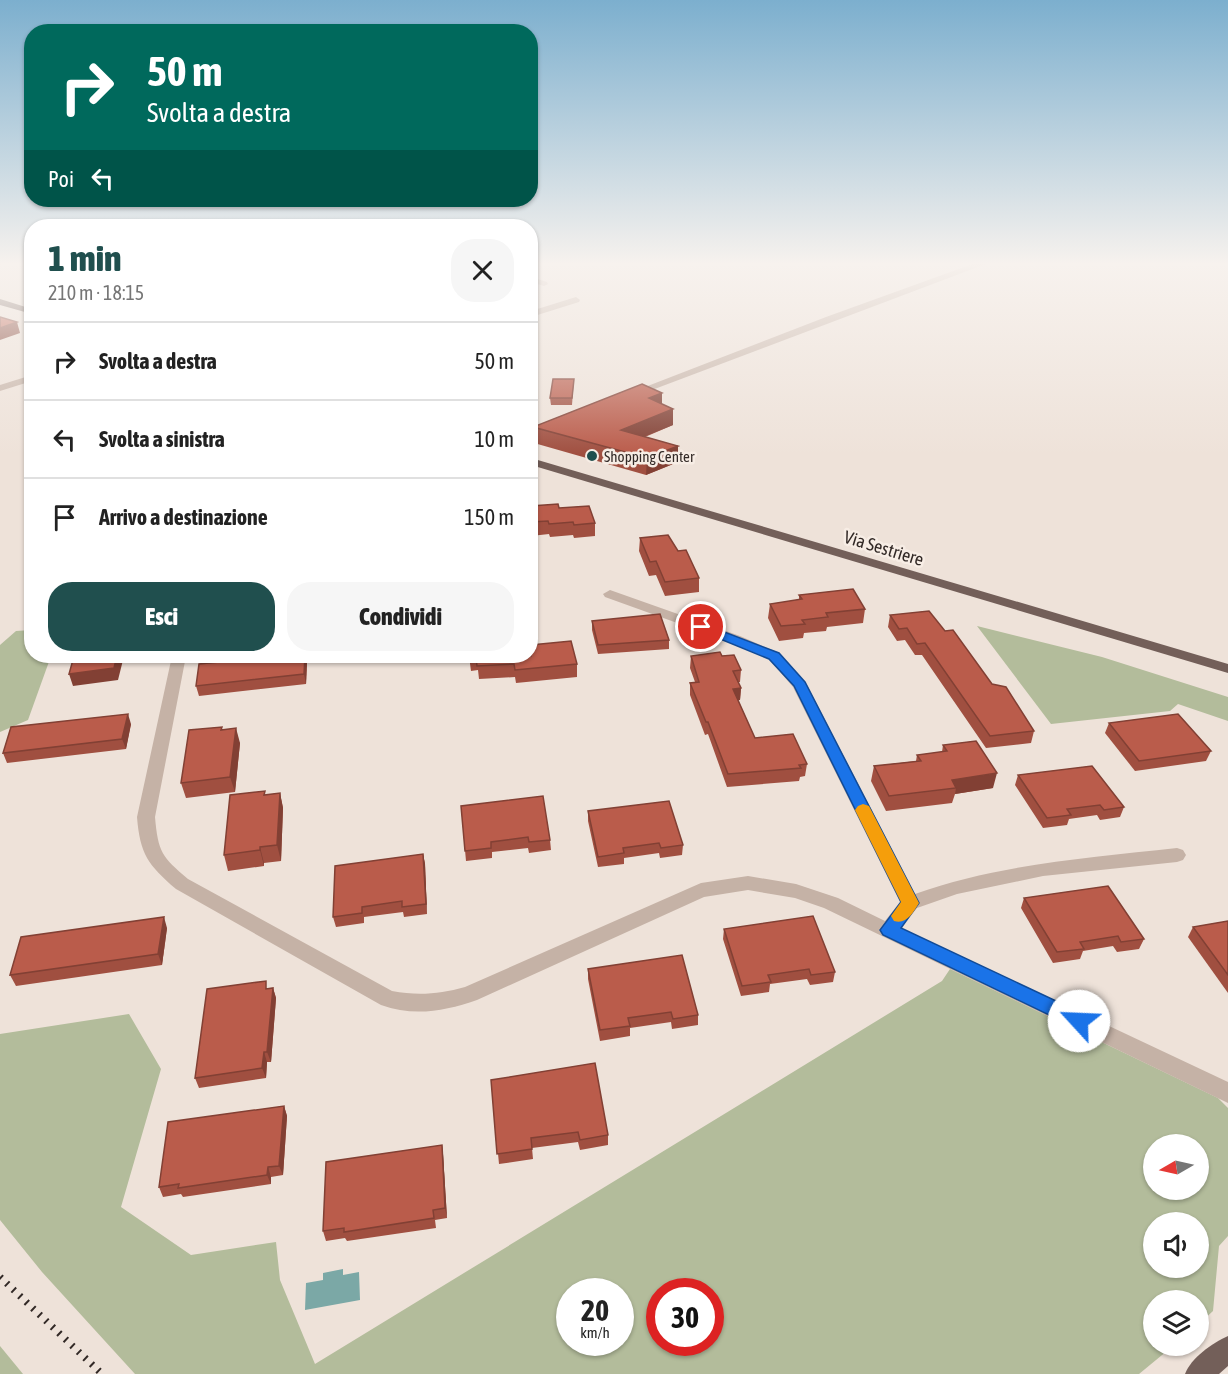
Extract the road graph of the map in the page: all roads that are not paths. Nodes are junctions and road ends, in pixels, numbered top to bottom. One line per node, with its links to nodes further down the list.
1 (815, 326): 4 (street)
2 (24, 380): 3 (street)
3 (0, 388)
4 (618, 400)
5 (538, 463): 8 (main road, Via Sestriere)
6 (610, 594): 10 (street)
7 (178, 663): 11 (street)
8 (1228, 669)
9 (1177, 855): 10 (street)
10 (910, 903): 11 (street)
11 (889, 930): 12 (street)
12 (1228, 1092)
13 (1228, 1349): 14 (main road)
14 (1198, 1374)

